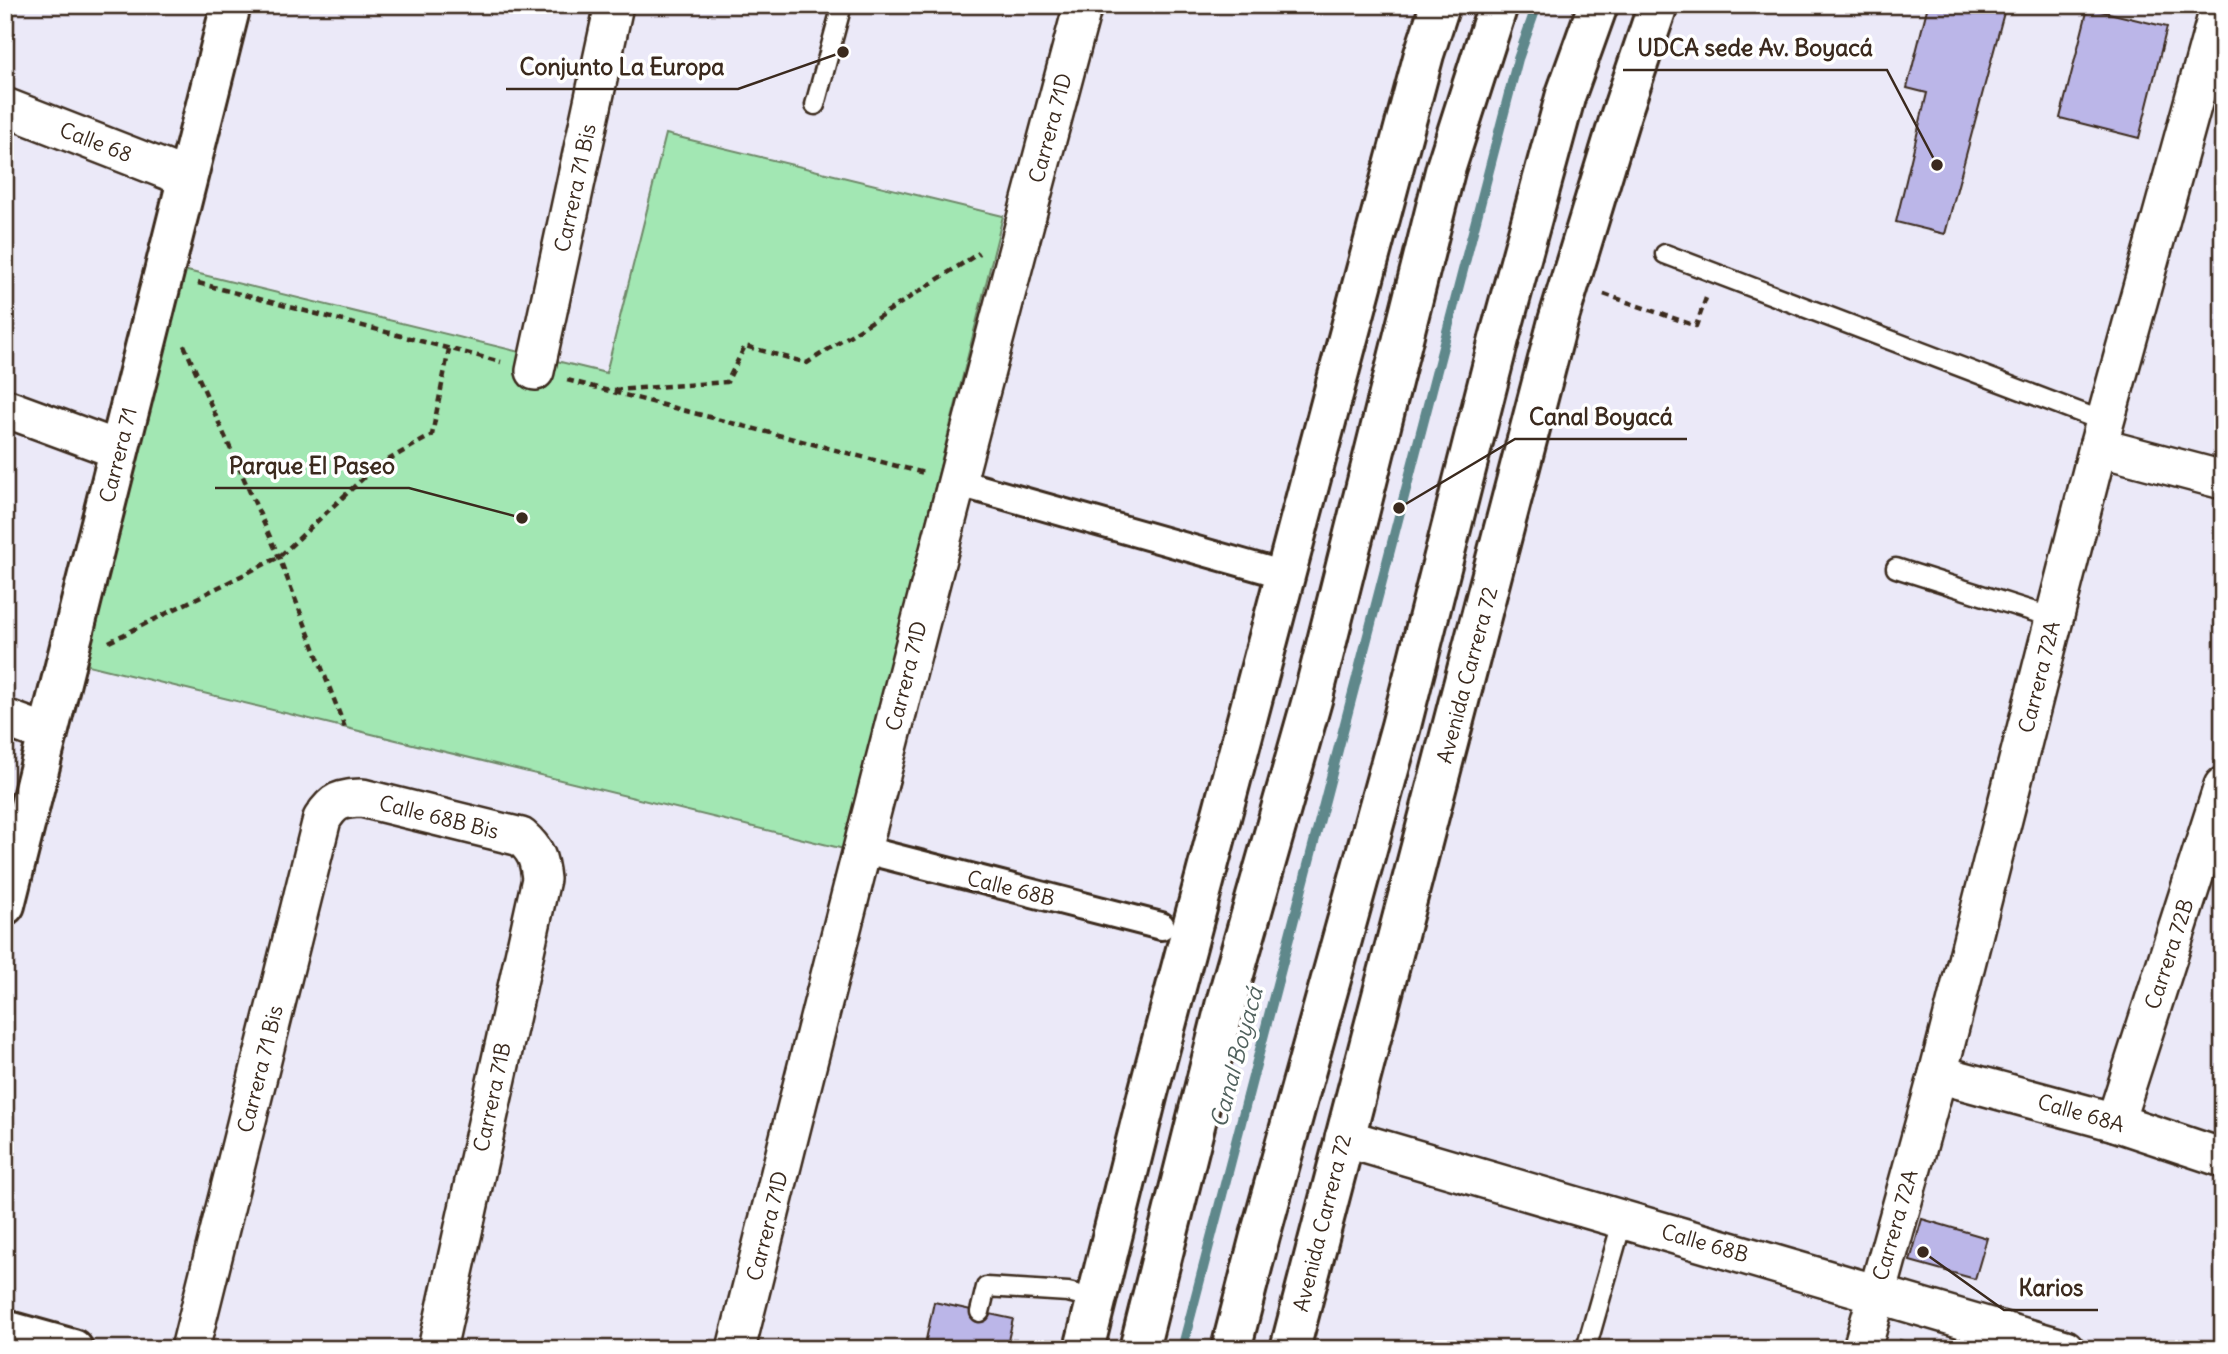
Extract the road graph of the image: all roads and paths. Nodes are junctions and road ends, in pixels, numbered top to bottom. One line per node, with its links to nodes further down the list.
1 (231, 5): 12 (main road, Carrera 71)
2 (614, 5): 19 (street, Carrera 71 Bis)
3 (842, 5): 10 (lane)
4 (1083, 5): 13 (street, Carrera 71D)
5 (1440, 5): 28 (main road)
6 (1498, 5): 31 (main road)
7 (1598, 5): 57 (main road)
8 (1658, 5): 16 (main road, Avenida Carrera 72)
9 (2220, 5): 22 (street, Carrera 72A)
10 (815, 105)
11 (5, 107): 12 (street, Calle 68)
12 (187, 177): 23 (main road, Carrera 71)
13 (1024, 225): 20 (path); 25 (street, Carrera 71D)
14 (1665, 254): 15 (lane)
15 (1715, 273): 16 (path); 22 (lane)
16 (1570, 282): 44 (main road, Avenida Carrera 72)
17 (182, 340): 26 (path)
18 (449, 349): 26 (path)
19 (536, 371)
20 (609, 390)
21 (5, 408): 23 (street)
22 (2101, 434): 24 (street); 29 (street, Carrera 72A)
23 (119, 450): 30 (main road, Carrera 71)
24 (2223, 480)
25 (956, 482): 28 (street); 39 (street, Carrera 71D)
26 (279, 557): 30 (path); 33 (path)
27 (1896, 568): 29 (lane)
28 (1285, 575): 35 (main road)
29 (2054, 618): 42 (street, Carrera 72A)
30 (66, 664): 34 (main road, Carrera 71)
31 (1314, 693): 35 (main road); 56 (main road)
32 (5, 718): 34 (street)
33 (345, 728)
34 (48, 734): 40 (main road, Carrera 71)
35 (1238, 753): 48 (main road)
36 (2223, 786): 43 (street, Carrera 72B)
37 (342, 799): 38 (street, Calle 68B Bis); 52 (street, Carrera 71 Bis)
38 (532, 847): 53 (street, Carrera 71B)
39 (861, 849): 41 (street, Calle 68B); 54 (street, Carrera 71D)
40 (5, 905)
41 (1161, 926)
42 (1938, 1074): 43 (street, Calle 68A); 47 (street, Carrera 72A)
43 (2115, 1122): 45 (street, Calle 68A)
44 (1344, 1138): 46 (street, Calle 68B); 58 (main road, Avenida Carrera 72)
45 (2223, 1158)
46 (1623, 1219): 47 (street, Calle 68B); 59 (lane)
47 (1877, 1293): 60 (street, Carrera 72A); 61 (street, Calle 68B)
48 (1096, 1298): 49 (lane); 55 (main road)
49 (980, 1312)
50 (5, 1330): 51 (main road)
51 (73, 1349)
52 (190, 1349)
53 (437, 1349)
54 (736, 1349)
55 (1084, 1349)
56 (1139, 1349)
57 (1231, 1349)
58 (1290, 1349)
59 (1586, 1349)
60 (1862, 1349)
61 (2065, 1349)

